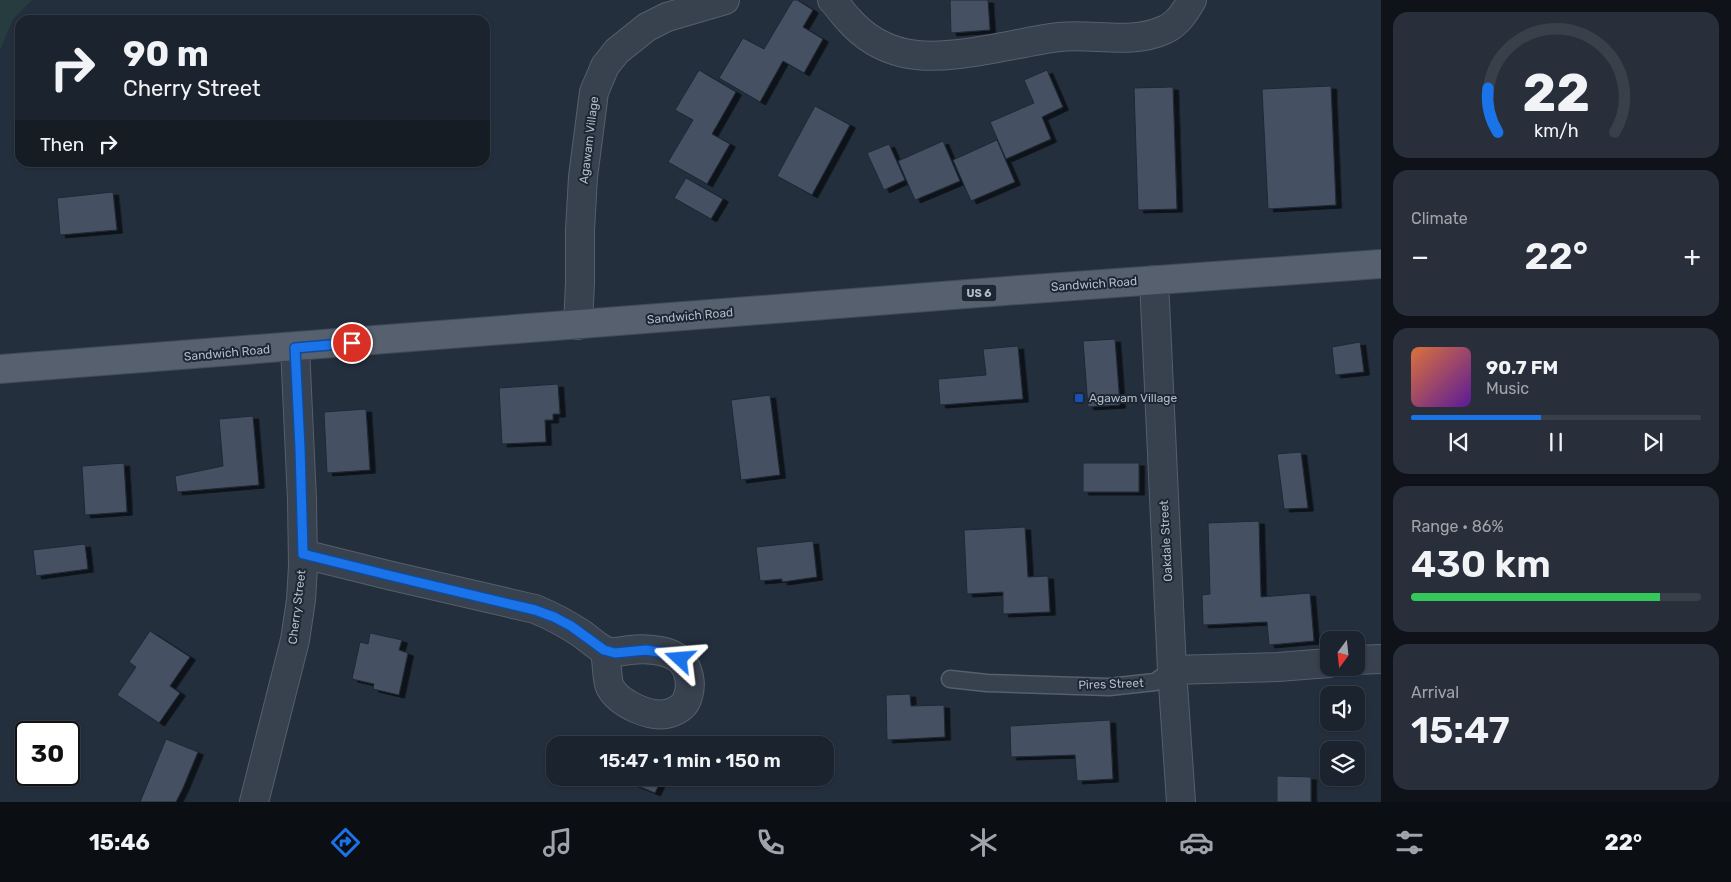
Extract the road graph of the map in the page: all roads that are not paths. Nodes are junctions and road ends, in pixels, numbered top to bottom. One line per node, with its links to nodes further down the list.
1 (725, 0): 6 (street, Agawam Village)
2 (832, 0): 3 (street)
3 (1192, 0)
4 (1381, 264): 5 (main road, Sandwich Road / US 6)
5 (1154, 280): 6 (main road, Sandwich Road / US 6); 14 (street, Oakdale Street)
6 (578, 325): 7 (main road, Sandwich Road / US 6)
7 (295, 348): 8 (main road, Sandwich Road / US 6); 9 (street, Cherry Street)
8 (0, 369)
9 (303, 554): 10 (street); 16 (street, Cherry Street)
10 (604, 650)
11 (1381, 659): 12 (street)
12 (1365, 660)
13 (1320, 664): 14 (street, Pires Street)
14 (1172, 670): 15 (lane, Pires Street); 17 (street, Oakdale Street)
15 (950, 679)
16 (254, 802)
17 (1180, 802)

